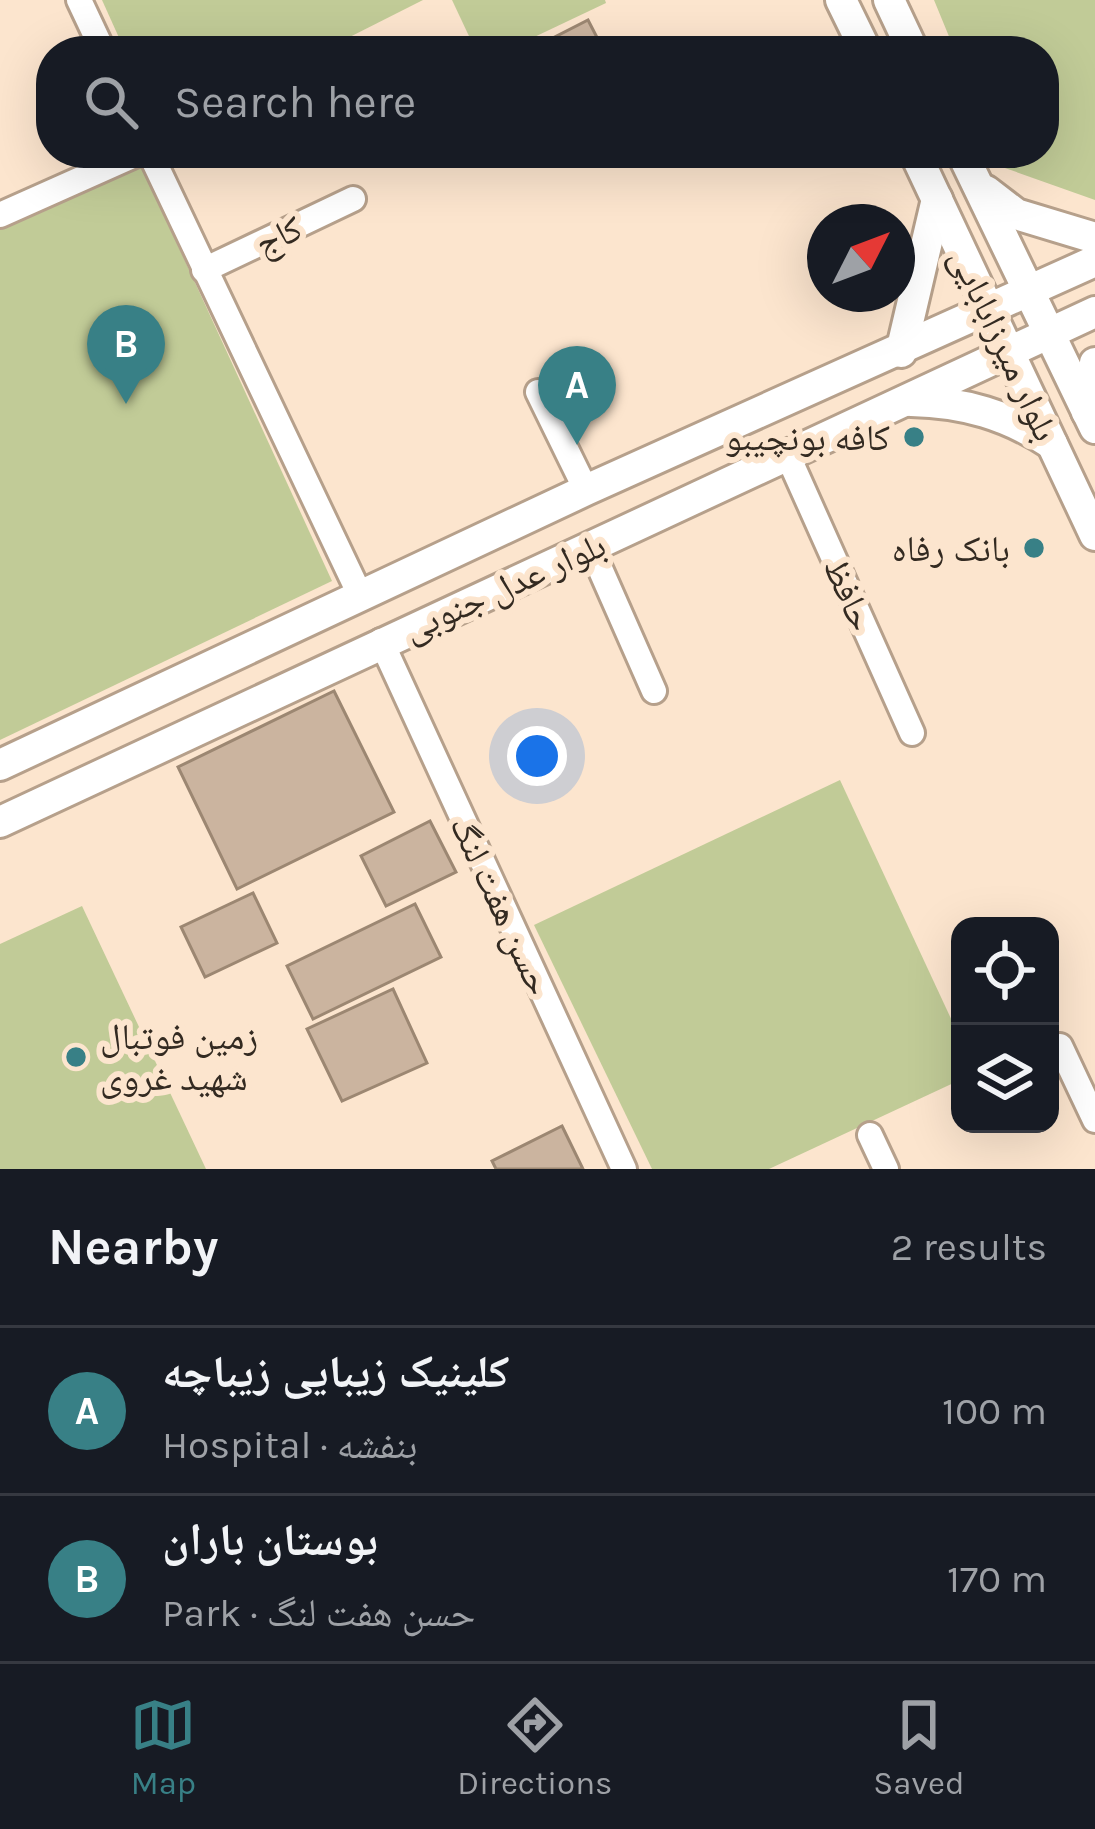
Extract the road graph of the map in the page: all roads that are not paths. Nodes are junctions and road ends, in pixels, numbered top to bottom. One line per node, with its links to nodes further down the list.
1 (79, 0): 4 (street)
2 (841, 0): 5 (main road)
3 (889, 0): 6 (main road)
4 (96, 36)
5 (859, 36)
6 (906, 36)
7 (105, 168): 14 (street)
8 (157, 168): 17 (street)
9 (922, 168): 13 (main road, بلوار میرزابابایی)
10 (970, 168): 11 (main road, بلوار میرزابابایی)
11 (978, 184): 15 (main road); 18 (main road, بلوار میرزابابایی)
12 (353, 199): 17 (street, کاج)
13 (937, 199): 19 (main road, بلوار میرزابابایی); 22 (main road)
14 (0, 214)
15 (1095, 238)
16 (1095, 261): 18 (main road, بلوار عدل جنوبی)
17 (204, 270): 33 (street)
18 (1030, 291): 19 (main road, بلوار عدل جنوبی); 21 (main road, بلوار میرزابابایی)
19 (989, 311): 22 (main road, بلوار عدل جنوبی); 23 (main road, بلوار میرزابابایی)
20 (1095, 312): 21 (main road, بلوار عدل جنوبی)
21 (1050, 333): 23 (main road, بلوار عدل جنوبی); 27 (main road, بلوار میرزابابایی)
22 (901, 352): 30 (main road, بلوار عدل جنوبی)
23 (1008, 353): 26 (main road, بلوار عدل جنوبی); 28 (main road, بلوار میرزابابایی)
24 (1095, 363): 27 (main road)
25 (538, 392): 30 (street)
26 (905, 401): 28 (main road); 29 (main road, بلوار عدل جنوبی)
27 (1091, 420)
28 (1052, 444): 31 (main road, بلوار میرزابابایی)
29 (788, 456): 32 (main road, بلوار عدل جنوبی); 36 (street, حافظ)
30 (586, 490): 33 (main road, بلوار عدل جنوبی)
31 (1095, 536)
32 (591, 548): 34 (main road, بلوار عدل جنوبی); 35 (street)
33 (361, 597): 37 (main road, بلوار عدل جنوبی)
34 (380, 641): 38 (main road, بلوار عدل جنوبی); 42 (street, حسن هفت لنگ)
35 (654, 691)
36 (912, 733)
37 (0, 765)
38 (0, 822)
39 (1060, 1046): 40 (street)
40 (1095, 1120)
41 (870, 1135): 43 (street)
42 (624, 1169)
43 (886, 1169)

